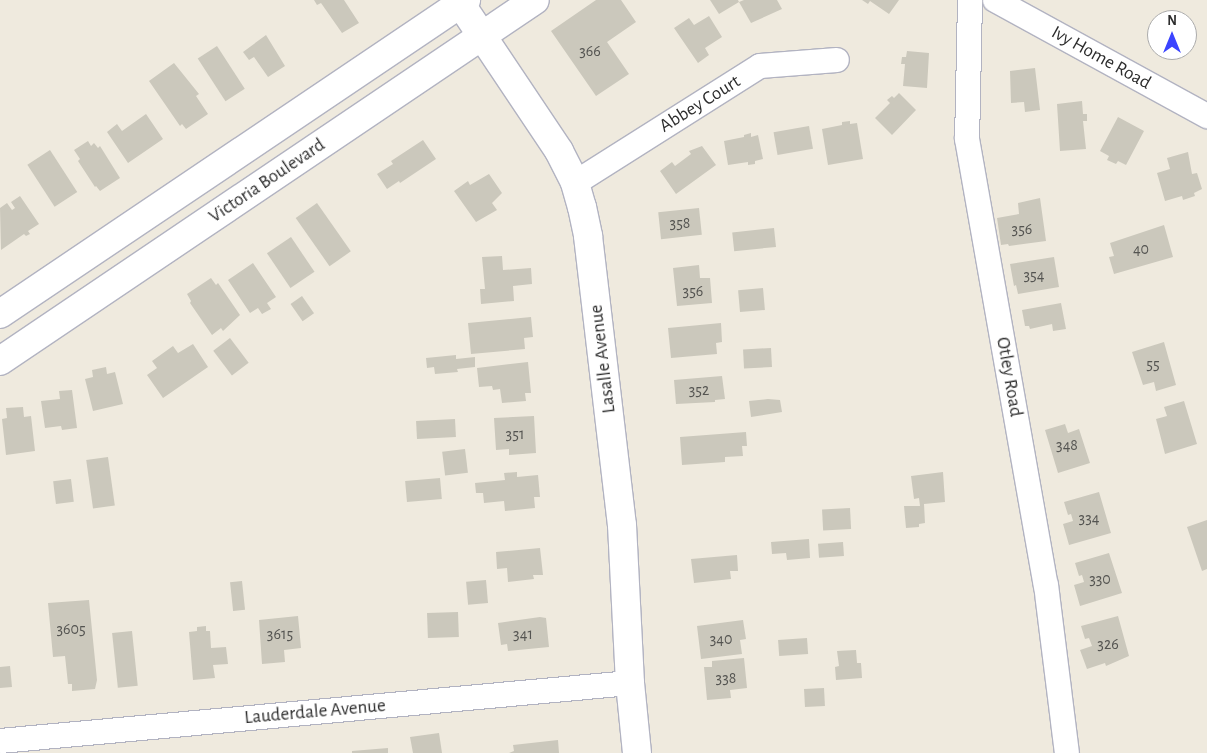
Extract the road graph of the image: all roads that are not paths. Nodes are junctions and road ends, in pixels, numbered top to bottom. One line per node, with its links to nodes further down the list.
1 (535, 0): 5 (main road, Victoria Boulevard)
2 (970, 0): 14 (street, Otley Road)
3 (995, 0): 7 (street, Ivy Home Road)
4 (462, 1): 5 (main road, Lasalle Avenue); 9 (main road, Victoria Boulevard)
5 (482, 36): 8 (main road, Lasalle Avenue); 10 (main road, Victoria Boulevard)
6 (837, 60): 8 (street, Abbey Court)
7 (1207, 116)
8 (574, 183): 11 (main road, Lasalle Avenue)
9 (0, 314)
10 (0, 361)
11 (630, 683): 12 (street, Lauderdale Avenue); 13 (main road, Lasalle Avenue)
12 (0, 741)
13 (637, 753)
14 (1067, 753)

